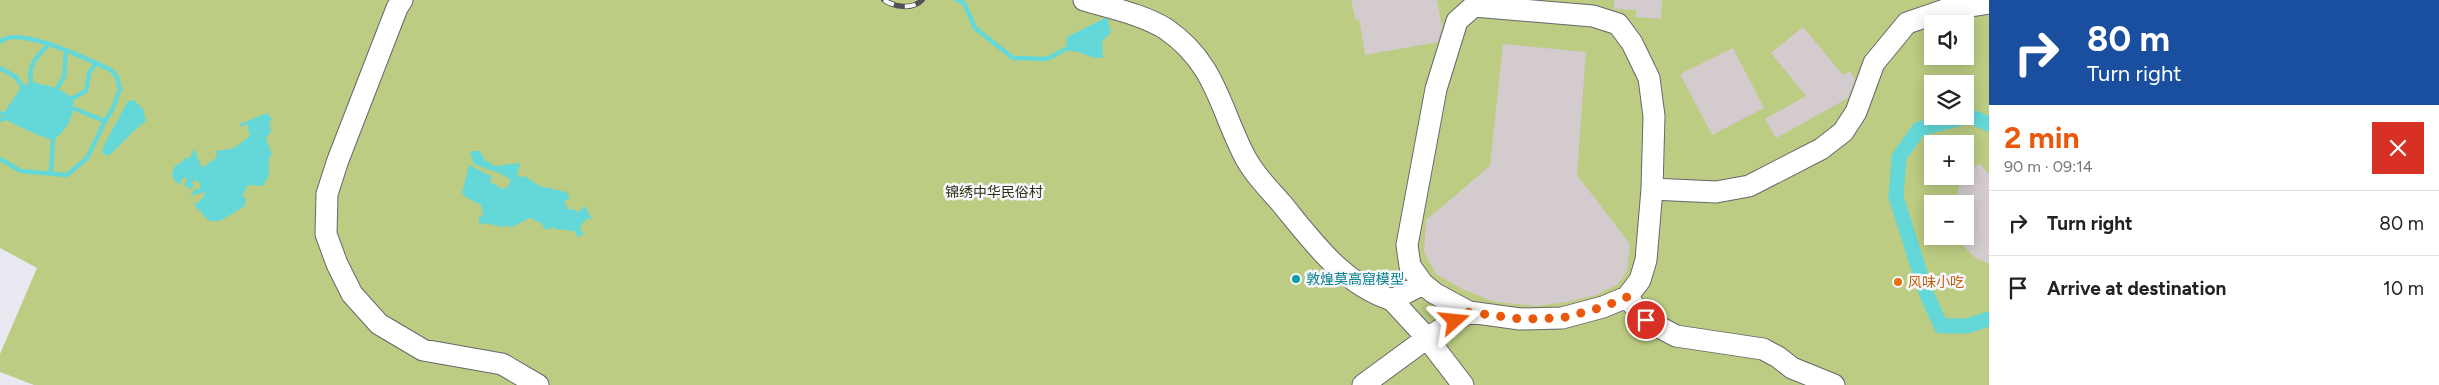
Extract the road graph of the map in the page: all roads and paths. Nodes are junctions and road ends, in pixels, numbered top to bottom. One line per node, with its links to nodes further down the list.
1 (402, 0): 10 (street)
2 (1084, 0): 7 (street)
3 (1989, 3): 4 (street)
4 (1652, 189): 5 (street); 6 (street)
5 (1423, 284): 7 (street); 8 (street)
6 (1627, 297): 8 (street); 13 (street)
7 (1392, 300): 9 (street)
8 (1469, 312): 9 (street)
9 (1427, 338): 11 (street); 12 (street)
10 (538, 385)
11 (1363, 385)
12 (1463, 385)
13 (1834, 385)

